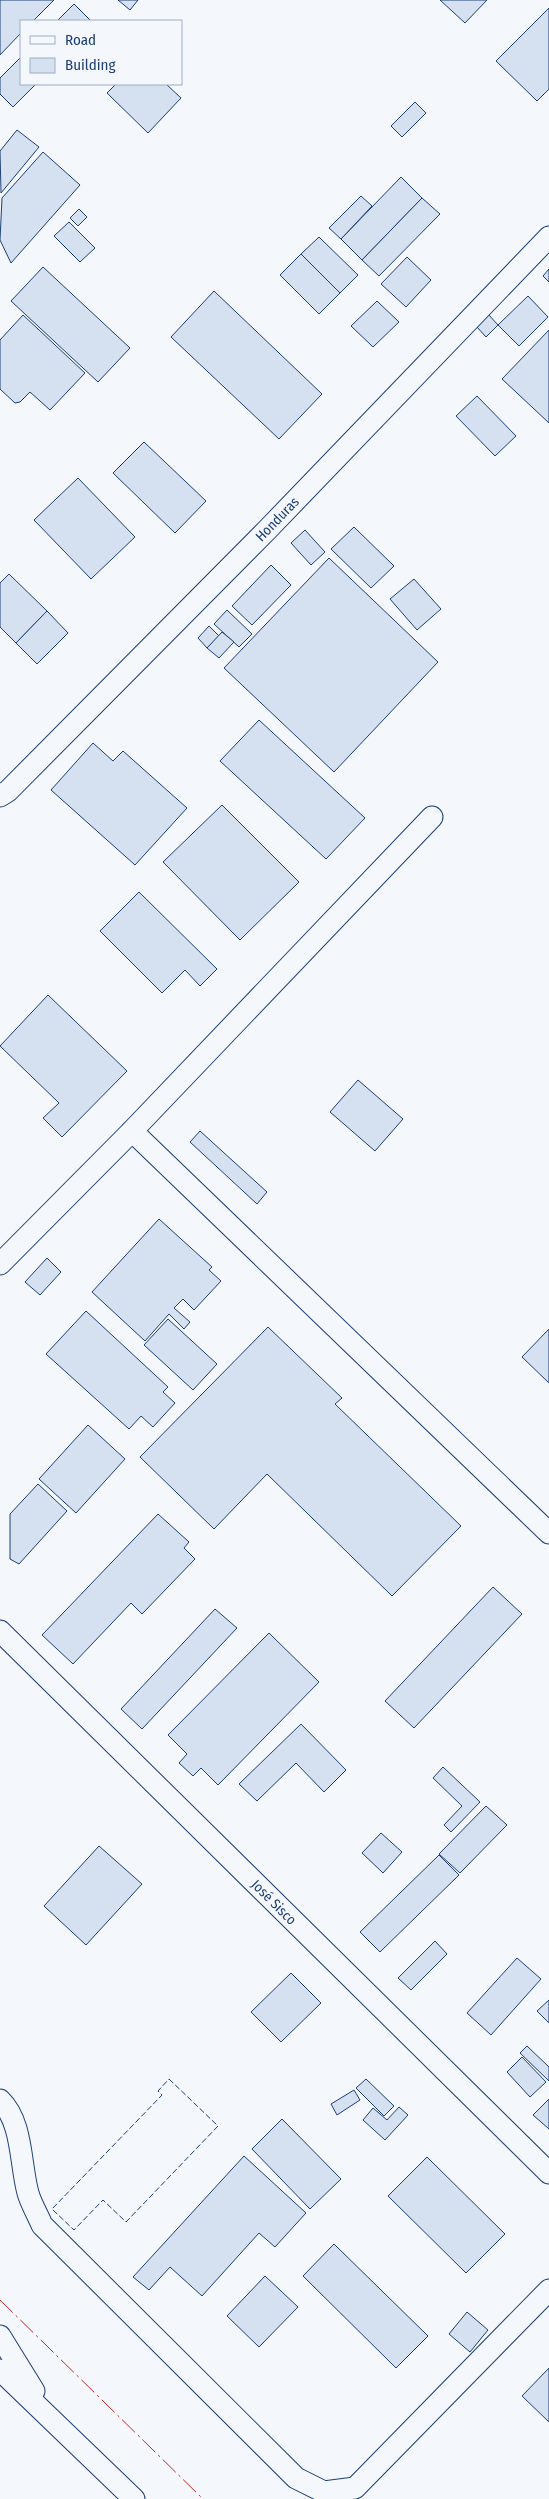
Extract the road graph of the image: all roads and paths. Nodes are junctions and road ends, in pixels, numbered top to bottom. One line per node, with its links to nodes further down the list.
1 (549, 237): 2 (street, Honduras)
2 (0, 796)
3 (432, 817): 4 (street)
4 (132, 1132): 5 (street); 6 (street)
5 (0, 1264)
6 (549, 1533)
7 (0, 1631): 9 (street, José Sisco)
8 (0, 2100): 10 (street)
9 (549, 2173)
10 (549, 2290)
11 (0, 2336): 13 (street)
12 (0, 2370): 13 (street)
13 (52, 2419): 14 (street)
14 (134, 2499)

